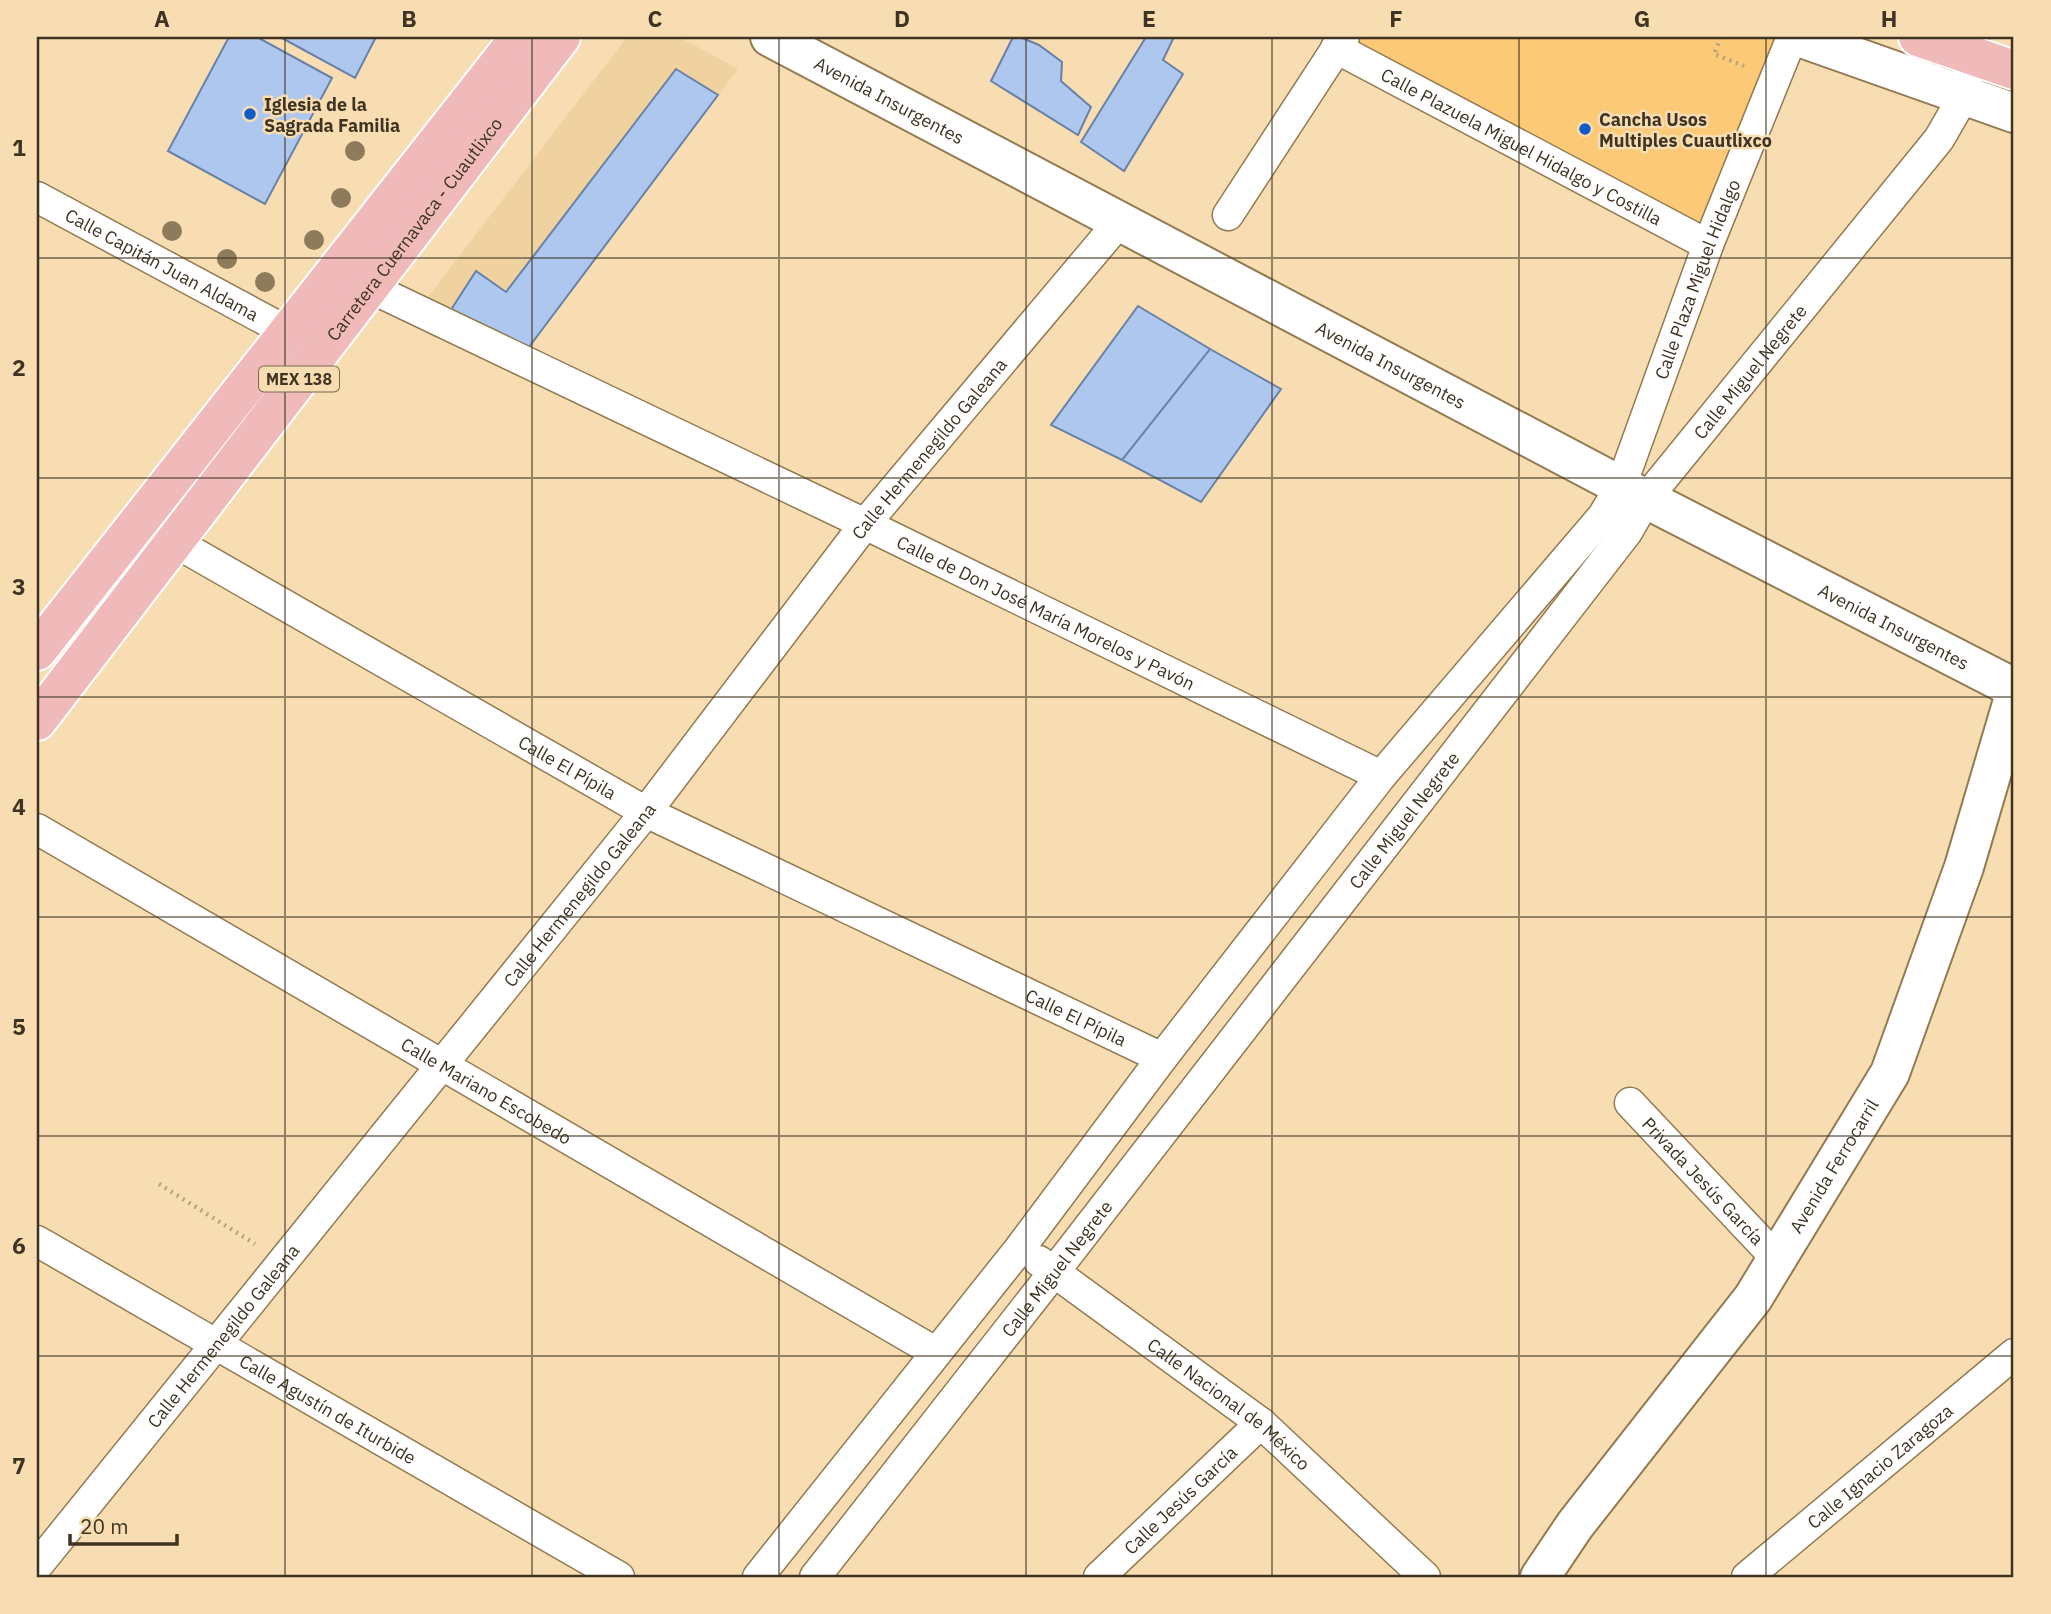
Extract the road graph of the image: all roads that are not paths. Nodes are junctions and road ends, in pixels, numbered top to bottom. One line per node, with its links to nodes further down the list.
1 (520, 37): 17 (main road, Carretera Cuernavaca - Cuautlixco / MEX 138)
2 (561, 37): 16 (main road, Carretera Cuernavaca - Cuautlixco / MEX 138)
3 (770, 37): 14 (street, Avenida Insurgentes)
4 (1792, 37): 15 (street, Calle Plaza Miguel Hidalgo)
5 (1800, 37): 10 (street)
6 (1918, 37): 8 (main road)
7 (1340, 43): 13 (street, Calle Plazuela Miguel Hidalgo y Costilla); 15 (street, Calle Plazuela Miguel Hidalgo y Costilla)
8 (1973, 46): 9 (main road); 10 (street, Calle Miguel Negrete); 11 (street)
9 (2014, 70)
10 (1965, 94): 11 (street); 18 (street, Calle Miguel Negrete)
11 (2012, 119)
12 (37, 197): 17 (street, Calle Capitán Juan Aldama)
13 (1228, 215)
14 (1120, 221): 18 (street, Avenida Insurgentes); 20 (street, Calle Hermenegildo Galeana)
15 (1708, 245): 18 (street, Calle Plaza Miguel Hidalgo)
16 (369, 287): 20 (street, Calle de Don José María Morelos y Pavón); 21 (main road, Carretera Cuernavaca - Cuautlixco / MEX 138)
17 (286, 331): 19 (main road, Carretera Cuernavaca - Cuautlixco / MEX 138)
18 (1634, 493): 23 (street, Avenida Insurgentes); 26 (street, Calle Miguel Negrete); 35 (street, Calle Miguel Negrete)
19 (138, 522): 21 (street, Calle El Pípila); 22 (main road, Carretera Cuernavaca - Cuautlixco / MEX 138)
20 (865, 524): 26 (street, Calle de Don José María Morelos y Pavón); 27 (street, Calle Hermenegildo Galeana)
21 (173, 543): 25 (main road, Carretera Cuernavaca - Cuautlixco / MEX 138); 27 (street, Calle El Pípila)
22 (37, 651)
23 (2014, 688)
24 (2014, 697): 34 (street, Avenida Ferrocarril)
25 (37, 721)
26 (1381, 776): 29 (street, Calle Miguel Negrete)
27 (646, 812): 29 (street, Calle El Pípila); 30 (street, Calle Hermenegildo Galeana)
28 (37, 829): 30 (street, Calle Mariano Escobedo)
29 (1162, 1058): 33 (street, Calle Miguel Negrete)
30 (443, 1064): 36 (street, Calle Hermenegildo Galeana); 37 (street, Calle Mariano Escobedo)
31 (1630, 1103): 34 (street, Privada Jesús García)
32 (37, 1241): 36 (street, Calle Agustín de Iturbide)
33 (1020, 1248): 35 (street, Calle Nacional de México); 37 (street, Calle Miguel Negrete)
34 (1777, 1259): 46 (street, Avenida Ferrocarril)
35 (1054, 1272): 39 (street, Calle Nacional de México); 43 (street, Calle Miguel Negrete)
36 (216, 1344): 40 (street, Calle Hermenegildo Galeana); 41 (street, Calle Agustín de Iturbide)
37 (935, 1352): 42 (street, Calle Miguel Negrete)
38 (2014, 1354): 47 (street, Calle Ignacio Zaragoza)
39 (1261, 1423): 44 (street, Calle Jesús García); 45 (street, Calle Nacional de México)
40 (37, 1566)
41 (619, 1577)
42 (758, 1577)
43 (815, 1577)
44 (1099, 1577)
45 (1425, 1577)
46 (1540, 1577)
47 (1747, 1577)

